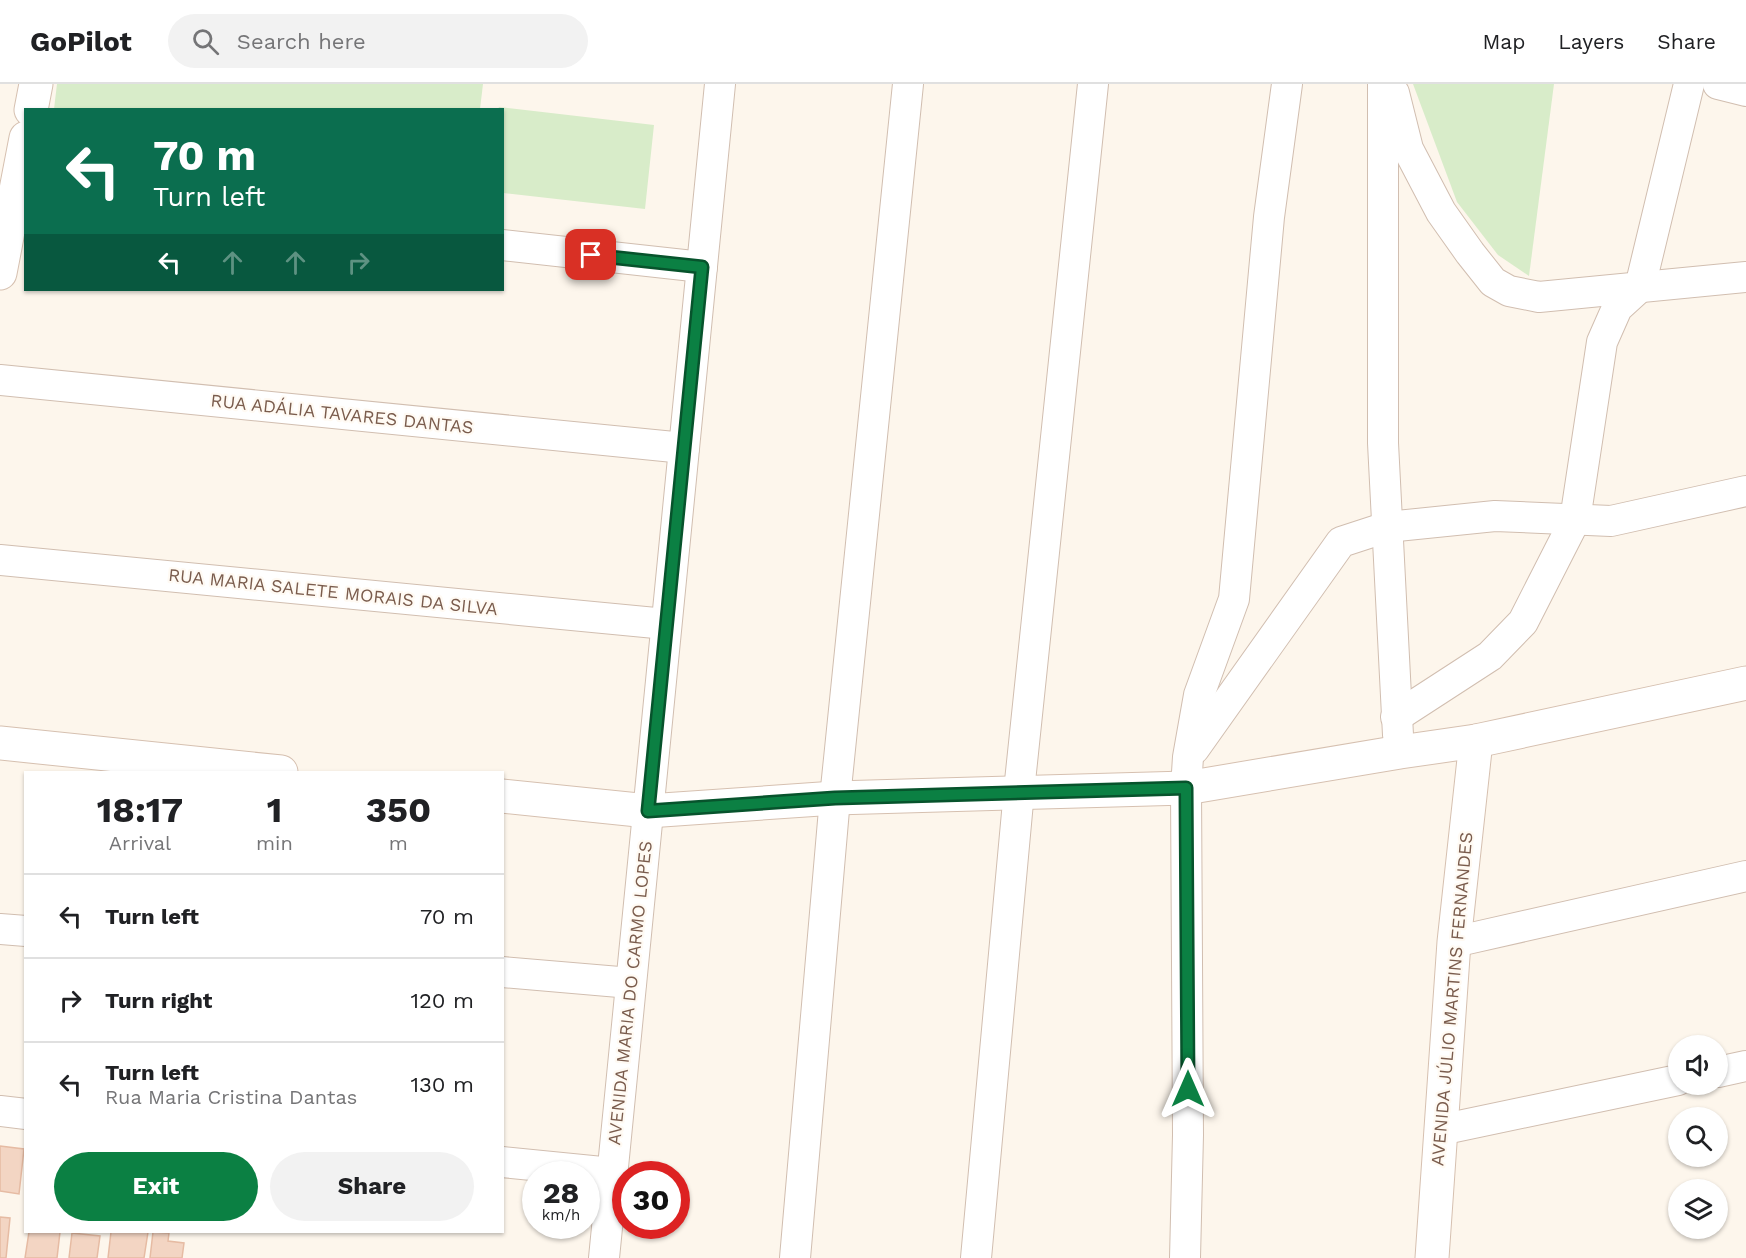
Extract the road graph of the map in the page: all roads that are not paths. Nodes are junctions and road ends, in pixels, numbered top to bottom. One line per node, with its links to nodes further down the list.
1 (36, 84): 11 (street)
2 (720, 84): 15 (street, AVENIDA MARIA DO CARMO LOPES)
3 (908, 84): 35 (street)
4 (1093, 84): 33 (street)
5 (1287, 84): 32 (street)
6 (1383, 84): 23 (street)
7 (1391, 84): 18 (street)
8 (1689, 84): 18 (street)
9 (1718, 84): 10 (street)
10 (1746, 92)
11 (31, 108)
12 (24, 156): 13 (street)
13 (20, 192): 16 (street)
14 (504, 245): 15 (street)
15 (702, 267): 20 (street, AVENIDA MARIA DO CARMO LOPES)
16 (0, 273)
17 (1746, 277): 18 (street)
18 (1640, 287): 22 (street)
19 (0, 380): 20 (street, RUA ADÁLIA TAVARES DANTAS)
20 (684, 448): 25 (street, AVENIDA MARIA DO CARMO LOPES)
21 (1746, 491): 22 (street)
22 (1575, 520): 23 (street); 27 (street)
23 (1388, 527): 27 (street); 32 (street)
24 (0, 560): 25 (street, RUA MARIA SALETE MORAIS DA SILVA)
25 (666, 624): 36 (street, AVENIDA MARIA DO CARMO LOPES)
26 (1746, 683): 28 (street)
27 (1396, 717): 30 (street)
28 (1476, 741): 30 (street); 40 (street, AVENIDA JÚLIO MARTINS FERNANDES)
29 (0, 743): 31 (street)
30 (1400, 752): 32 (street)
31 (271, 771)
32 (1187, 772): 33 (street); 55 (street)
33 (1018, 791): 35 (street); 54 (street)
34 (504, 796): 36 (street)
35 (835, 798): 36 (street); 53 (street)
36 (648, 811): 42 (street, AVENIDA MARIA DO CARMO LOPES)
37 (1746, 876): 40 (street)
38 (0, 929): 39 (street)
39 (24, 931)
40 (1454, 942): 48 (street, AVENIDA JÚLIO MARTINS FERNANDES)
41 (504, 972): 42 (street)
42 (631, 983): 49 (street, AVENIDA MARIA DO CARMO LOPES)
43 (1746, 1066): 44 (street)
44 (1728, 1070)
45 (1668, 1082): 48 (street)
46 (0, 1111): 47 (street)
47 (24, 1114)
48 (1440, 1130): 56 (street, AVENIDA JÚLIO MARTINS FERNANDES)
49 (613, 1161)
50 (504, 1162): 51 (street)
51 (612, 1173): 52 (street, AVENIDA MARIA DO CARMO LOPES)
52 (604, 1258)
53 (795, 1258)
54 (976, 1258)
55 (1185, 1258)
56 (1432, 1258)

